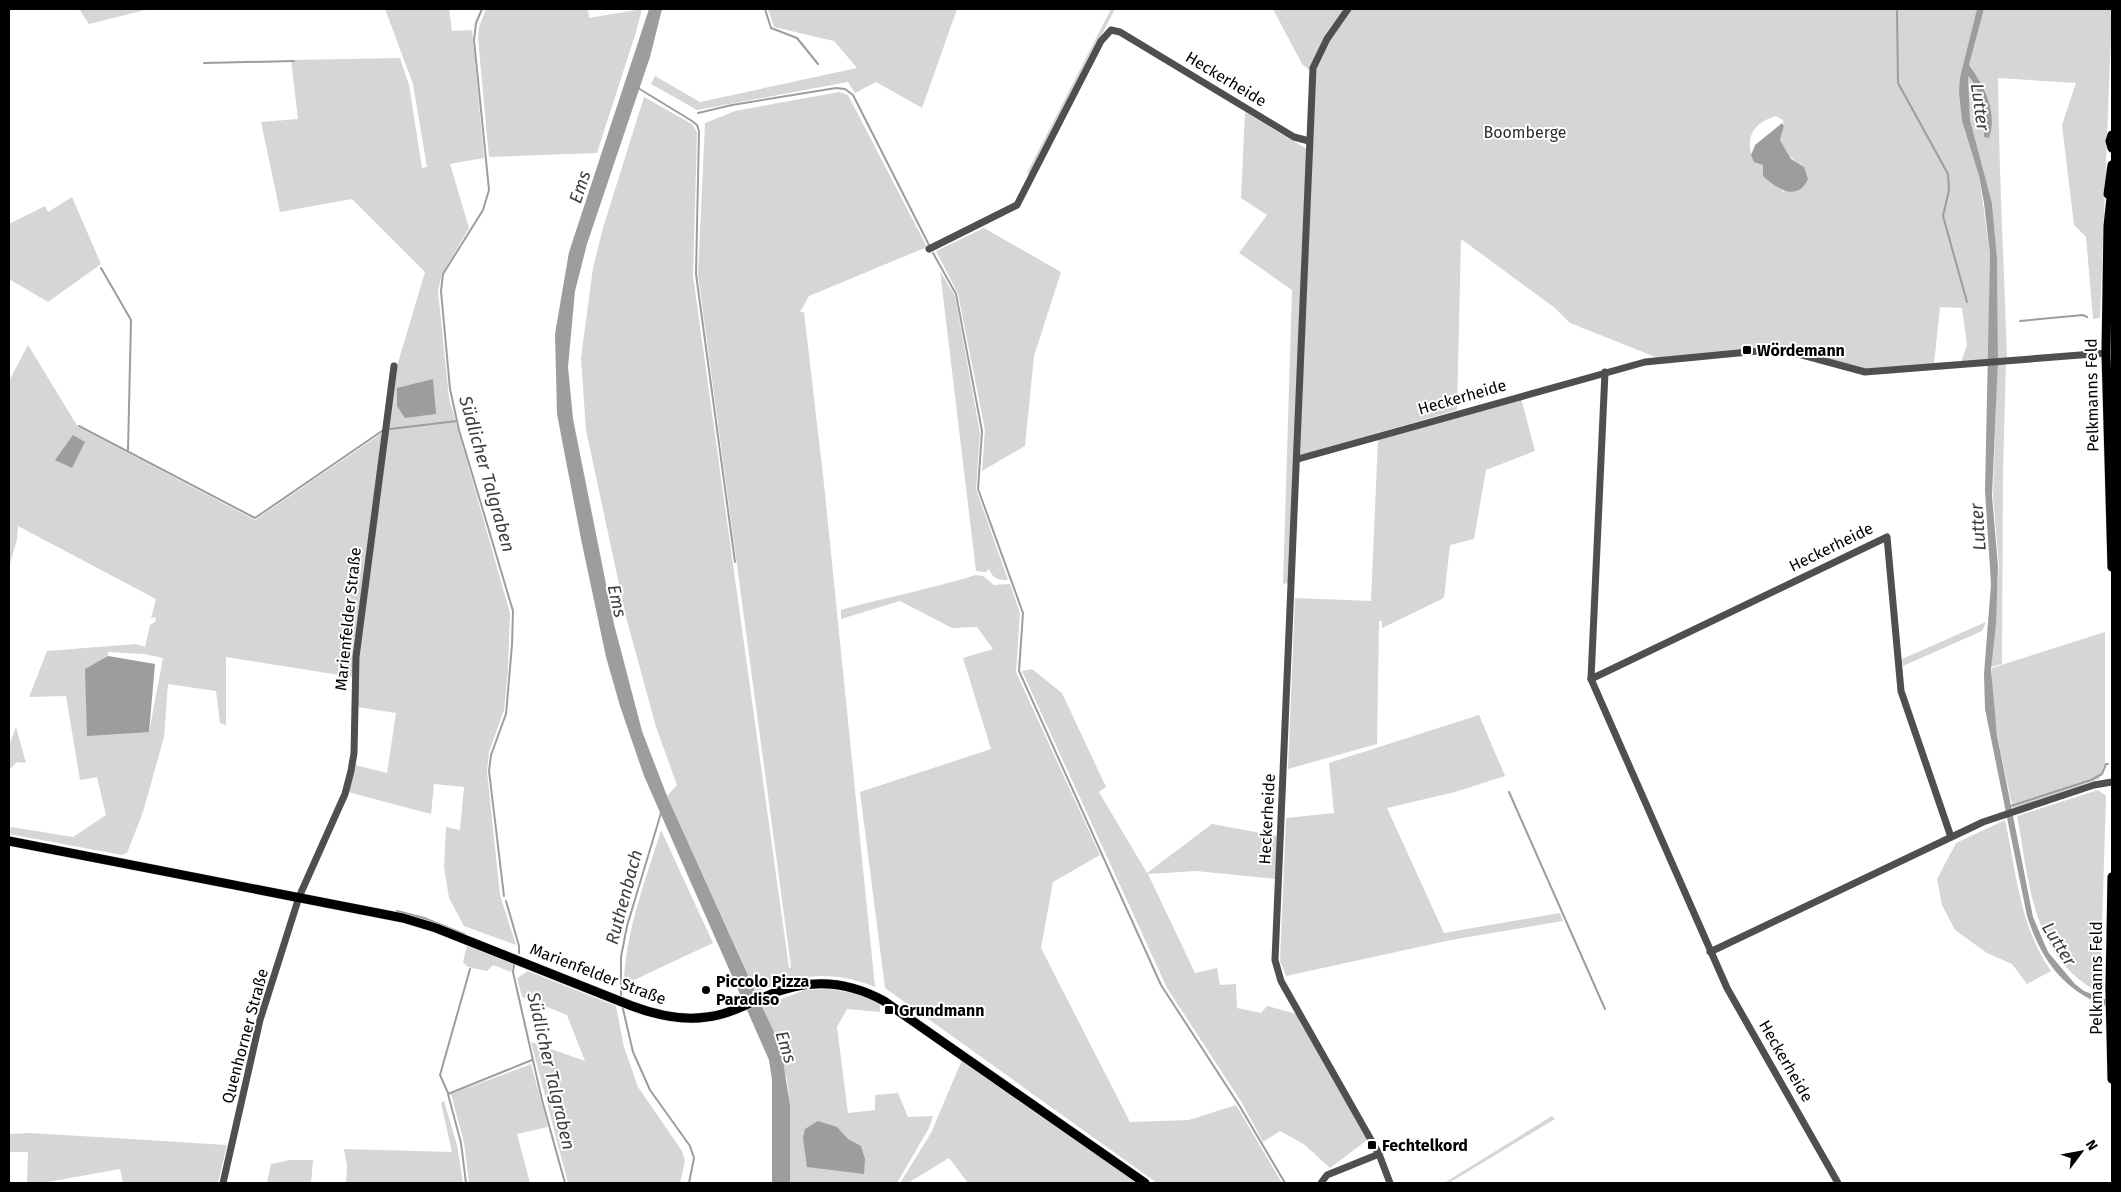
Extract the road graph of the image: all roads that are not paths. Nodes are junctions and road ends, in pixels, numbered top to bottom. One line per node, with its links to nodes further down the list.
1 (1348, 9): 3 (street)
2 (2112, 135): 4 (main road)
3 (1309, 141): 8 (street, Heckerheide); 12 (street, Heckerheide)
4 (2112, 148)
5 (2112, 165): 7 (main road, Pelkmanns Feld)
6 (2112, 189): 7 (main road, Pelkmanns Feld)
7 (2108, 222): 9 (main road, Pelkmanns Feld)
8 (929, 249)
9 (2106, 353): 11 (street, Heckerheide); 13 (main road, Pelkmanns Feld)
10 (394, 366): 19 (street, Marienfelder Straße)
11 (1605, 372): 12 (street, Heckerheide); 14 (street, Heckerheide)
12 (1298, 459): 23 (street, Heckerheide)
13 (2112, 567)
14 (1591, 679): 16 (street, Heckerheide); 20 (street, Heckerheide)
15 (2112, 782): 16 (street)
16 (1951, 836): 20 (street)
17 (9, 841): 19 (main road, Marienfelder Straße)
18 (2112, 877): 21 (main road, Pelkmanns Feld)
19 (299, 897): 24 (street, Quenhorner Straße); 25 (main road, Marienfelder Straße)
20 (1710, 952): 28 (street, Heckerheide)
21 (2111, 992): 22 (main road, Pelkmanns Feld)
22 (2112, 1079)
23 (1379, 1154): 26 (street); 27 (street, Heckerheide)
24 (223, 1183)
25 (1145, 1183)
26 (1321, 1183)
27 (1390, 1183)
28 (1838, 1183)

